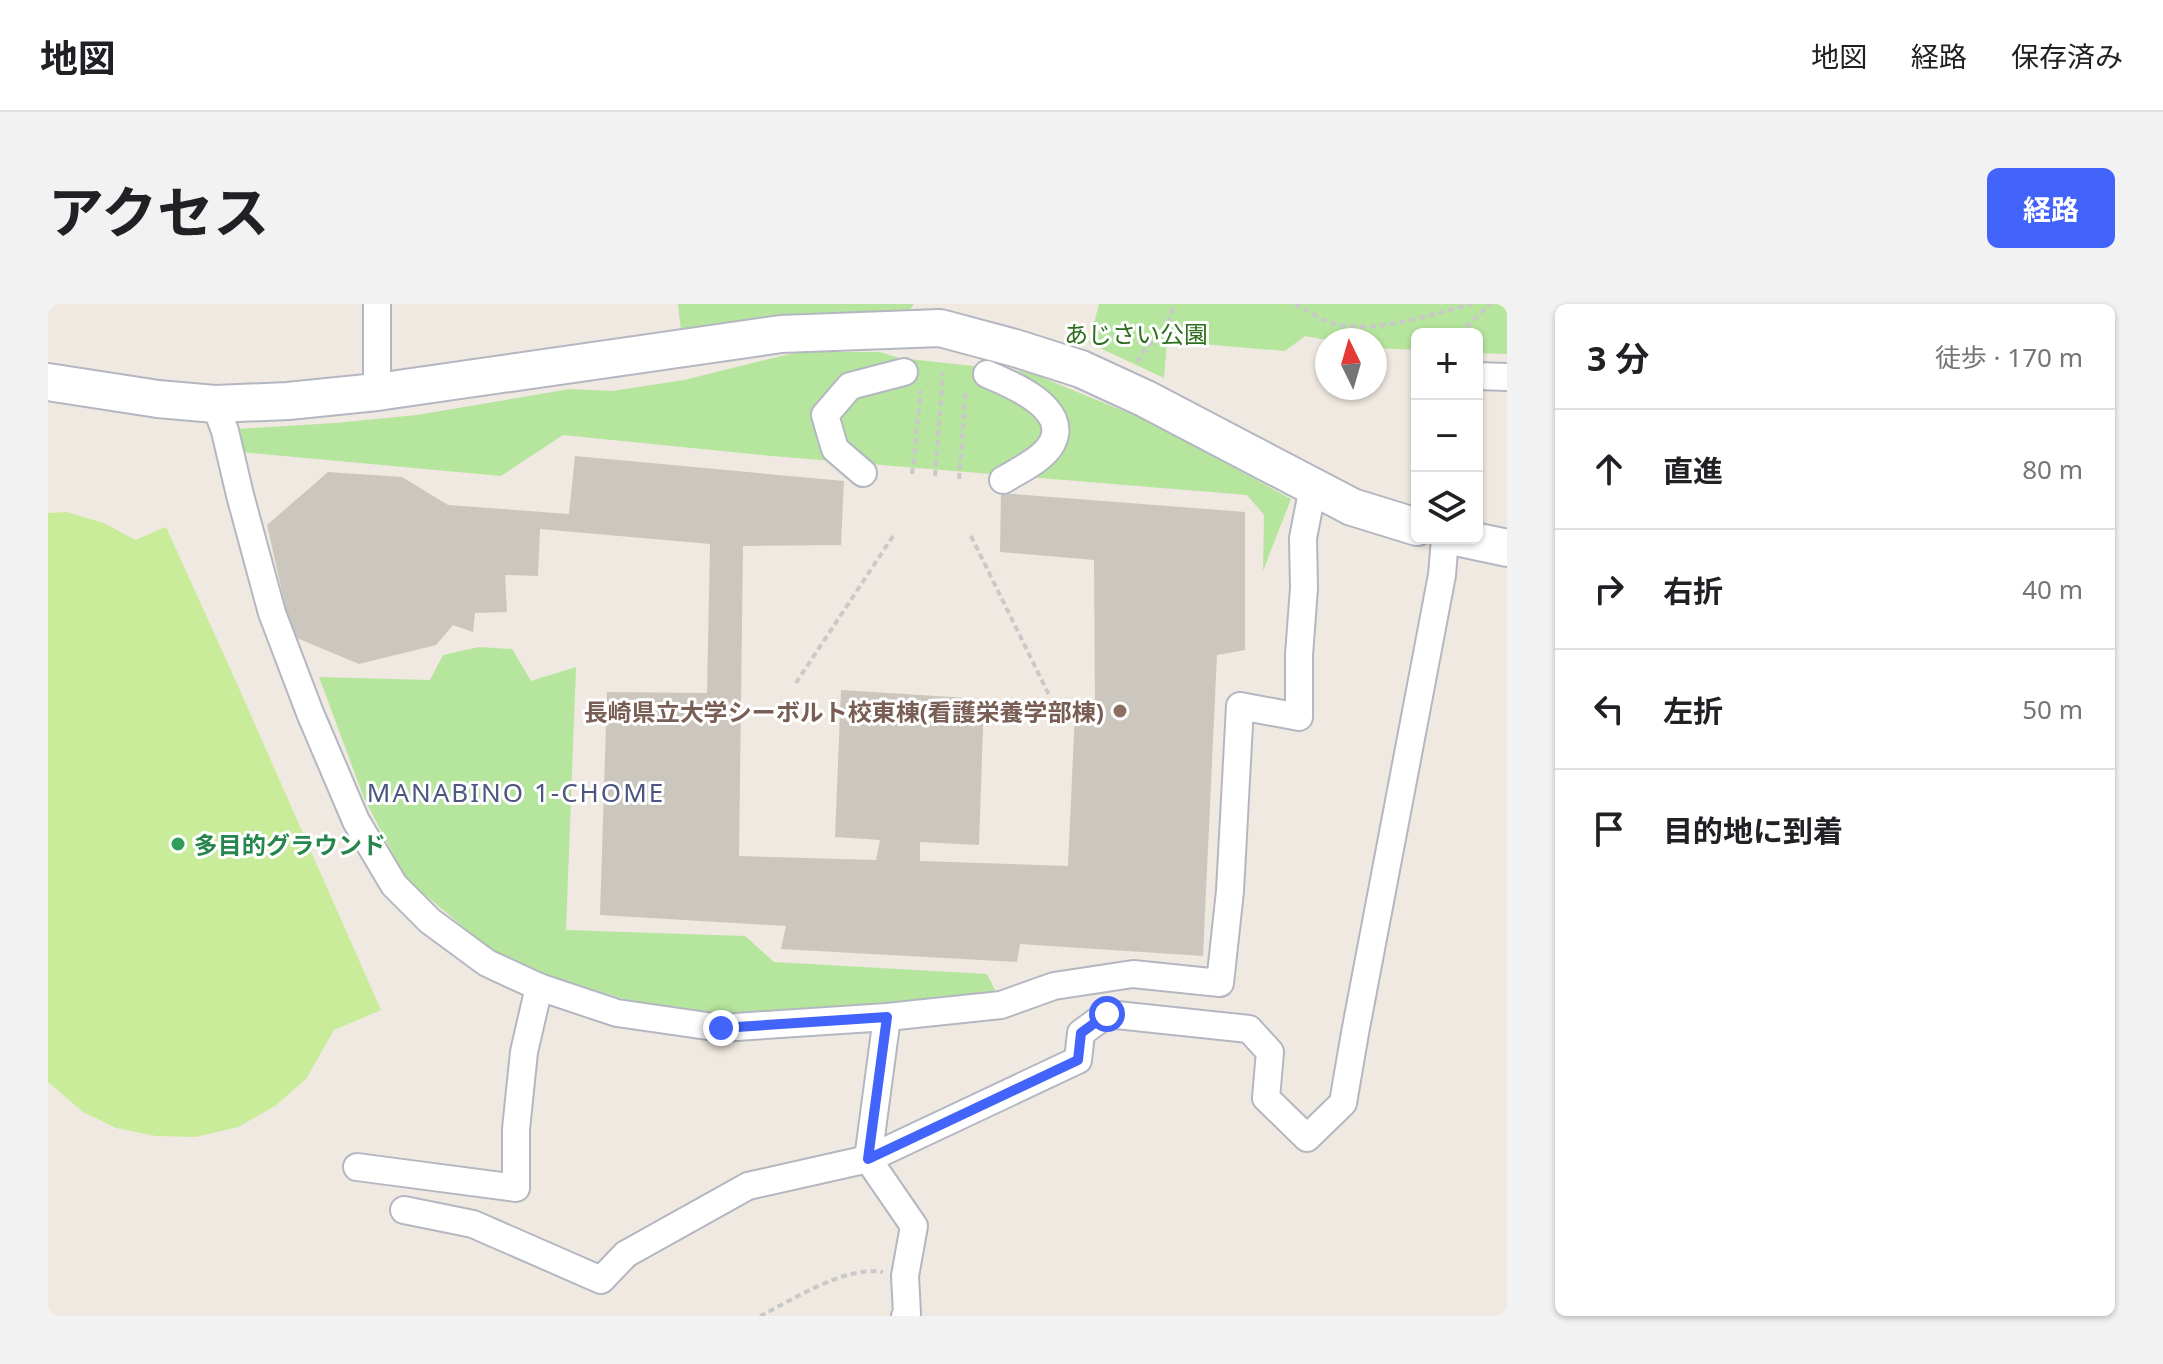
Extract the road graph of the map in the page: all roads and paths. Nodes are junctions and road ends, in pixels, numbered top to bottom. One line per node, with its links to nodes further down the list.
1 (377, 304): 15 (street)
2 (1174, 304): 14 (path)
3 (1295, 304): 4 (path)
4 (1472, 304)
5 (1490, 304): 7 (path)
6 (941, 316): 14 (street); 15 (street)
7 (1465, 328)
8 (943, 372): 19 (path)
9 (977, 376): 20 (path); 21 (street)
10 (1483, 376): 11 (street)
11 (1507, 377)
12 (912, 379): 17 (street); 18 (path)
13 (48, 382): 16 (street)
14 (1121, 388): 22 (street)
15 (377, 392): 16 (street)
16 (215, 404): 31 (street)
17 (863, 473)
18 (912, 474)
19 (935, 476)
20 (959, 479)
21 (1003, 480)
22 (1313, 487): 23 (street); 32 (street)
23 (1411, 525)
24 (895, 533): 29 (path)
25 (971, 536): 30 (path)
26 (1483, 543): 28 (street)
27 (1445, 544): 33 (street)
28 (1507, 548)
29 (796, 683)
30 (1050, 697)
31 (539, 987): 32 (street); 34 (street)
32 (887, 1017): 33 (street)
33 (868, 1159): 35 (street); 36 (street)
34 (357, 1167)
35 (404, 1210)
36 (905, 1276): 37 (path); 38 (street)
37 (760, 1316)
38 (905, 1316)

